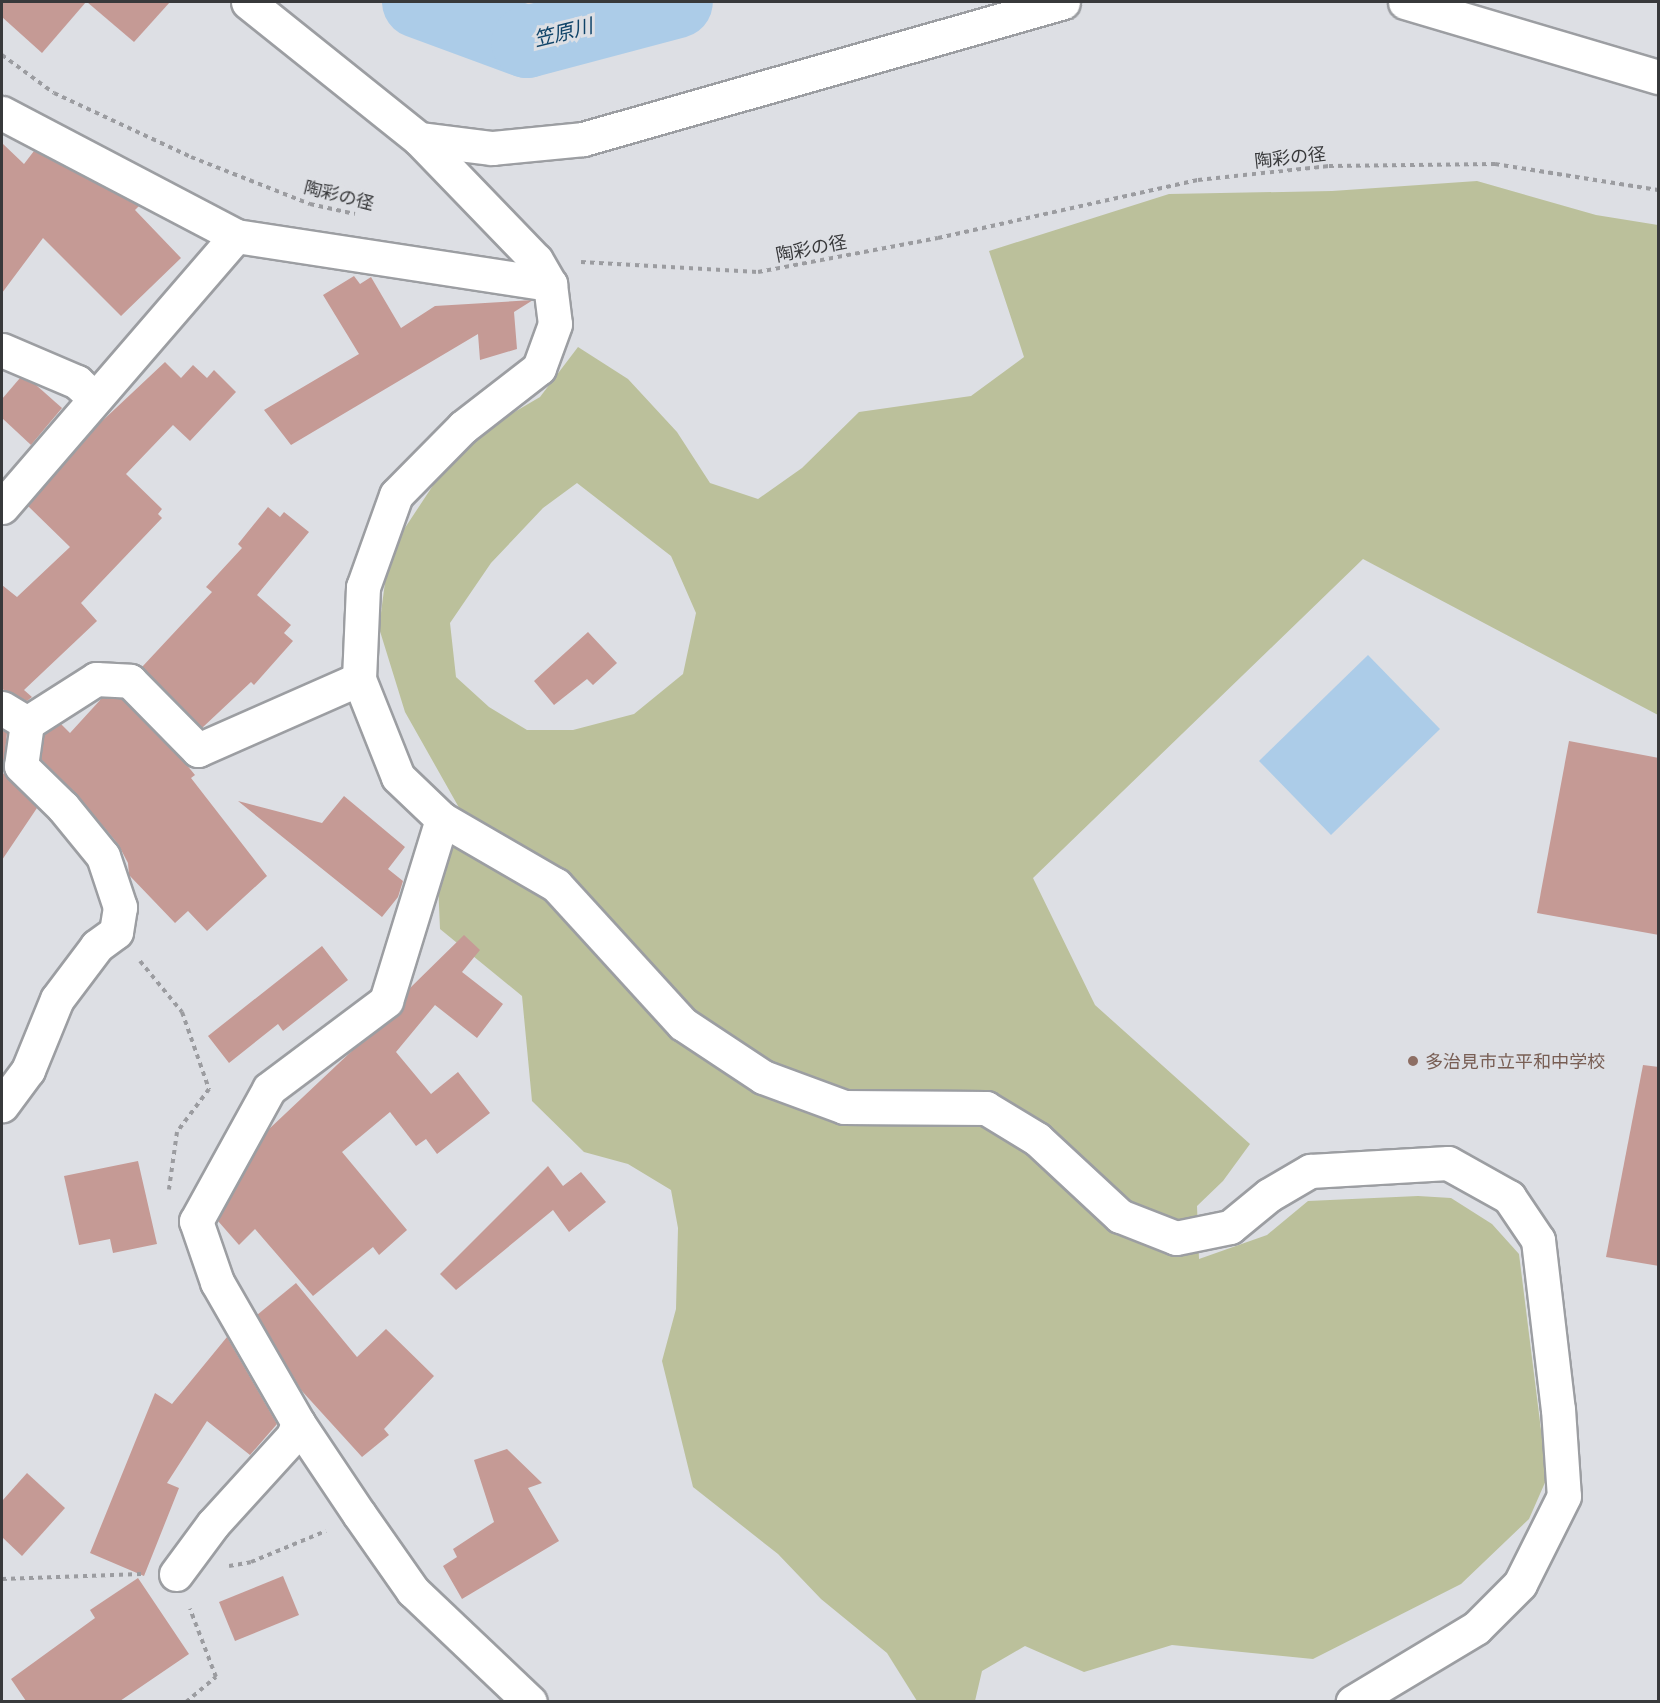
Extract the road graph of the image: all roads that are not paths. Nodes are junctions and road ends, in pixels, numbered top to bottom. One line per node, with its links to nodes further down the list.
1 (248, 2): 6 (street)
2 (1064, 2): 6 (street)
3 (1406, 2): 4 (street)
4 (1659, 77)
5 (2, 113): 7 (street)
6 (419, 139): 8 (street)
7 (236, 236): 8 (street); 10 (street)
8 (543, 272): 12 (street)
9 (2, 350): 10 (street)
10 (93, 397): 11 (street)
11 (2, 507)
12 (359, 679): 13 (street); 14 (street)
13 (14, 716): 15 (street)
14 (442, 819): 16 (street); 19 (street)
15 (2, 1105)
16 (298, 1424): 17 (street); 18 (street)
17 (176, 1575)
18 (530, 1701)
19 (1353, 1701)

